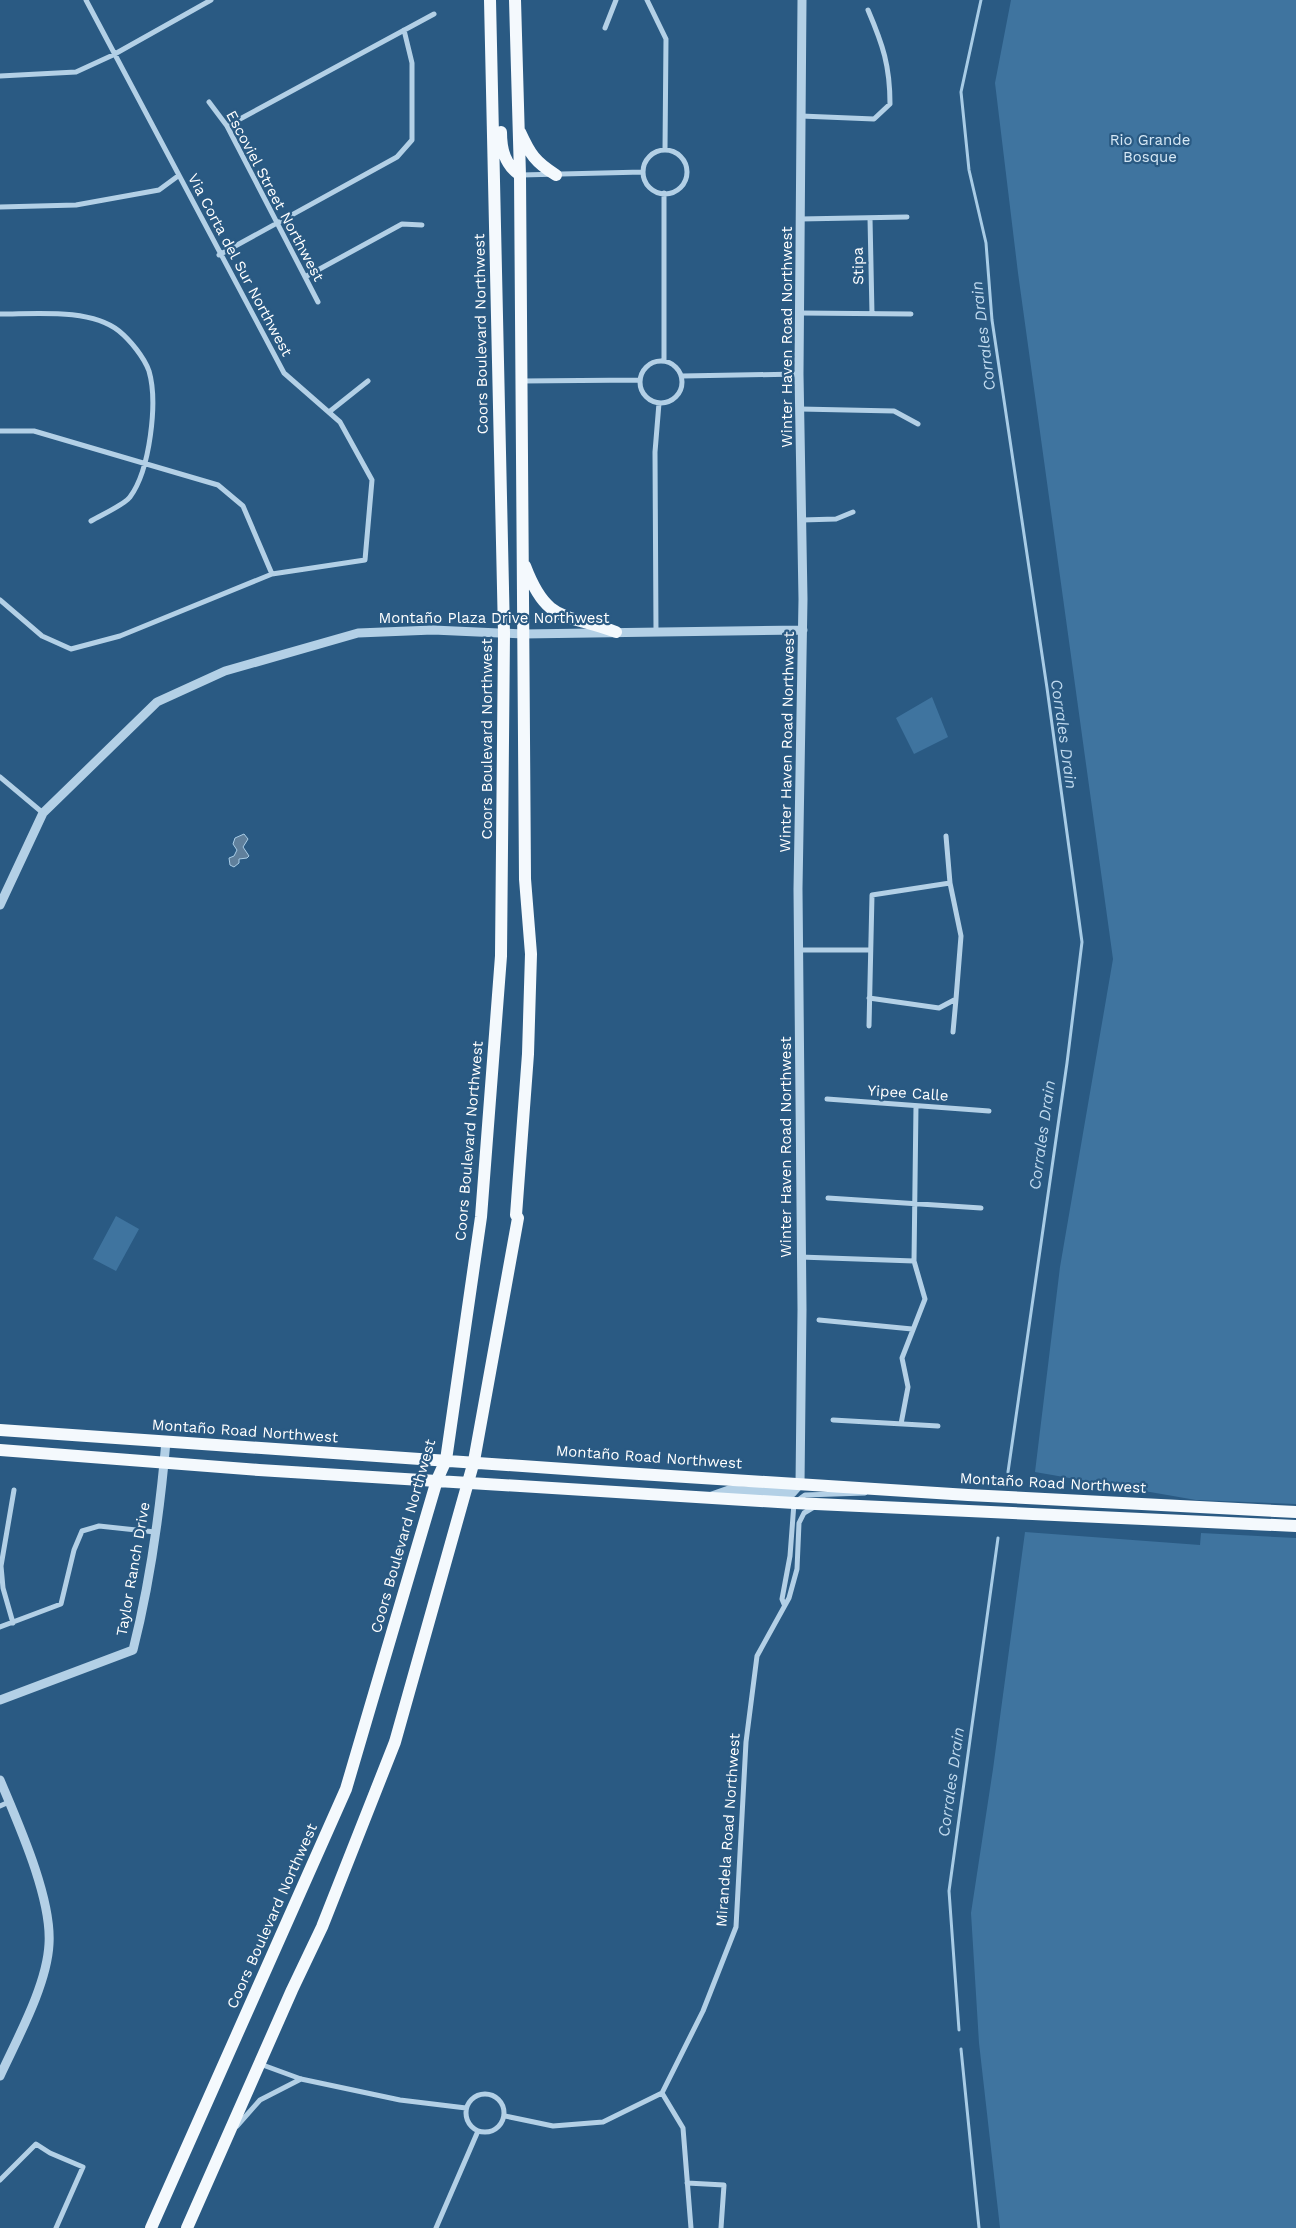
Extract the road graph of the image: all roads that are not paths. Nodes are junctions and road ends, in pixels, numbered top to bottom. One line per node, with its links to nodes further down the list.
1 (86, 0): 13 (street, Via Corta del Sur Northwest)
2 (211, 0): 13 (street)
3 (490, 0): 59 (main road, Coors Boulevard Northwest)
4 (498, 0): 21 (main road)
5 (514, 0): 17 (main road)
6 (616, 0): 11 (street)
7 (647, 0): 19 (street)
8 (802, 0): 16 (street, Winter Haven Road Northwest)
9 (868, 10): 16 (street)
10 (434, 14): 12 (street)
11 (605, 28)
12 (404, 30): 18 (street); 29 (street)
13 (113, 55): 14 (street); 23 (street, Via Corta del Sur Northwest)
14 (0, 76)
15 (209, 102): 18 (street, Escoviel Street Northwest)
16 (801, 116): 28 (street, Winter Haven Road Northwest)
17 (518, 125): 21 (main road); 22 (main road)
18 (227, 126): 29 (street, Escoviel Street Northwest)
19 (665, 149): 20 (street); 24 (street)
20 (642, 172): 22 (street); 24 (street)
21 (520, 175): 22 (street); 43 (main road)
22 (556, 175)
23 (178, 176): 25 (street); 31 (street, Via Corta del Sur Northwest)
24 (664, 193): 38 (street)
25 (0, 207)
26 (907, 217): 27 (street)
27 (870, 218): 28 (street); 36 (street, Stipa)
28 (800, 219): 34 (street, Winter Haven Road Northwest)
29 (276, 224): 31 (street); 32 (street, Escoviel Street Northwest)
30 (422, 225): 32 (street)
31 (220, 255): 46 (street, Via Corta del Sur Northwest)
32 (305, 277): 33 (street, Escoviel Street Northwest)
33 (318, 302)
34 (800, 313): 36 (street); 39 (street, Winter Haven Road Northwest)
35 (0, 314): 49 (street)
36 (872, 314): 37 (street)
37 (911, 314)
38 (664, 361): 40 (street); 41 (street)
39 (799, 374): 40 (street); 45 (street, Winter Haven Road Northwest)
40 (682, 376): 44 (street)
41 (639, 380): 43 (street); 44 (street)
42 (368, 381): 46 (street)
43 (522, 381): 53 (main road)
44 (658, 403): 57 (street)
45 (800, 409): 47 (street); 51 (street, Winter Haven Road Northwest)
46 (329, 412): 54 (street, Via Corta del Sur Northwest)
47 (918, 424)
48 (0, 431): 49 (street)
49 (146, 462): 52 (street); 54 (street)
50 (853, 512): 51 (street)
51 (802, 520): 56 (street, Winter Haven Road Northwest)
52 (91, 521)
53 (522, 559): 58 (main road); 60 (main road)
54 (272, 574): 55 (street)
55 (0, 600)
56 (803, 630): 57 (street, Montaño Plaza Drive Northwest); 66 (street, Winter Haven Road Northwest)
57 (656, 631): 58 (street, Montaño Plaza Drive Northwest)
58 (616, 632): 60 (street, Montaño Plaza Drive Northwest)
59 (504, 634): 60 (street, Montaño Plaza Drive Northwest); 62 (street, Montaño Plaza Drive Northwest); 88 (main road, Coors Boulevard Northwest)
60 (523, 634): 89 (main road)
61 (0, 778): 62 (street)
62 (43, 814): 65 (street, Montaño Plaza Drive Northwest)
63 (946, 836): 64 (street)
64 (950, 883): 67 (street); 69 (street)
65 (0, 905)
66 (800, 950): 67 (street); 78 (street, Winter Haven Road Northwest)
67 (870, 950): 68 (street)
68 (869, 998): 69 (street); 70 (street)
69 (956, 999): 71 (street)
70 (869, 1026)
71 (953, 1032)
72 (826, 1099): 73 (street, Yipee Calle)
73 (916, 1106): 74 (street, Yipee Calle); 76 (street)
74 (988, 1111)
75 (828, 1198): 76 (street)
76 (913, 1204): 77 (street); 79 (street)
77 (981, 1208)
78 (800, 1257): 79 (street); 93 (street, Winter Haven Road Northwest)
79 (914, 1261): 81 (street)
80 (819, 1320): 81 (street)
81 (912, 1329): 83 (street)
82 (833, 1420): 83 (street)
83 (901, 1424): 84 (street)
84 (938, 1426)
85 (0, 1430): 86 (main road, Montaño Road Northwest)
86 (166, 1441): 88 (main road, Montaño Road Northwest); 90 (street, Taylor Ranch Drive)
87 (0, 1450): 90 (main road, Montaño Road Northwest)
88 (446, 1460): 89 (main road, Montaño Road Northwest); 91 (main road, Coors Boulevard Northwest)
89 (474, 1461): 92 (main road); 93 (main road, Montaño Road Northwest)
90 (164, 1462): 91 (main road, Montaño Road Northwest); 101 (street, Taylor Ranch Drive)
91 (437, 1480): 92 (main road, Montaño Road Northwest); 120 (main road, Coors Boulevard Northwest)
92 (467, 1482): 96 (main road, Montaño Road Northwest); 109 (main road)
93 (800, 1484): 95 (main road, Montaño Road Northwest); 96 (street)
94 (14, 1490): 103 (street)
95 (888, 1490): 97 (street); 99 (main road, Montaño Road Northwest)
96 (707, 1498): 97 (main road, Montaño Road Northwest)
97 (794, 1503): 98 (main road, Montaño Road Northwest); 102 (street)
98 (820, 1504): 100 (main road, Montaño Road Northwest); 102 (street, Mirandela Road Northwest)
99 (1296, 1512)
100 (1296, 1526)
101 (154, 1532): 103 (street); 105 (street, Taylor Ranch Drive)
102 (784, 1604): 112 (street, Mirandela Road Northwest)
103 (13, 1623): 104 (street)
104 (0, 1627)
105 (0, 1700)
106 (0, 1780): 107 (street)
107 (10, 1802): 108 (street); 110 (street)
108 (0, 1806)
109 (259, 2063): 111 (street); 116 (main road)
110 (0, 2076)
111 (301, 2079): 113 (street); 116 (street)
112 (662, 2093): 114 (street); 118 (street)
113 (466, 2108): 114 (street); 115 (street)
114 (505, 2116): 115 (street)
115 (478, 2131): 122 (street)
116 (226, 2138): 121 (main road)
117 (0, 2180): 119 (street)
118 (688, 2182): 123 (street); 124 (street)
119 (56, 2228)
120 (152, 2228)
121 (187, 2228)
122 (436, 2228)
123 (692, 2228)
124 (720, 2228)

